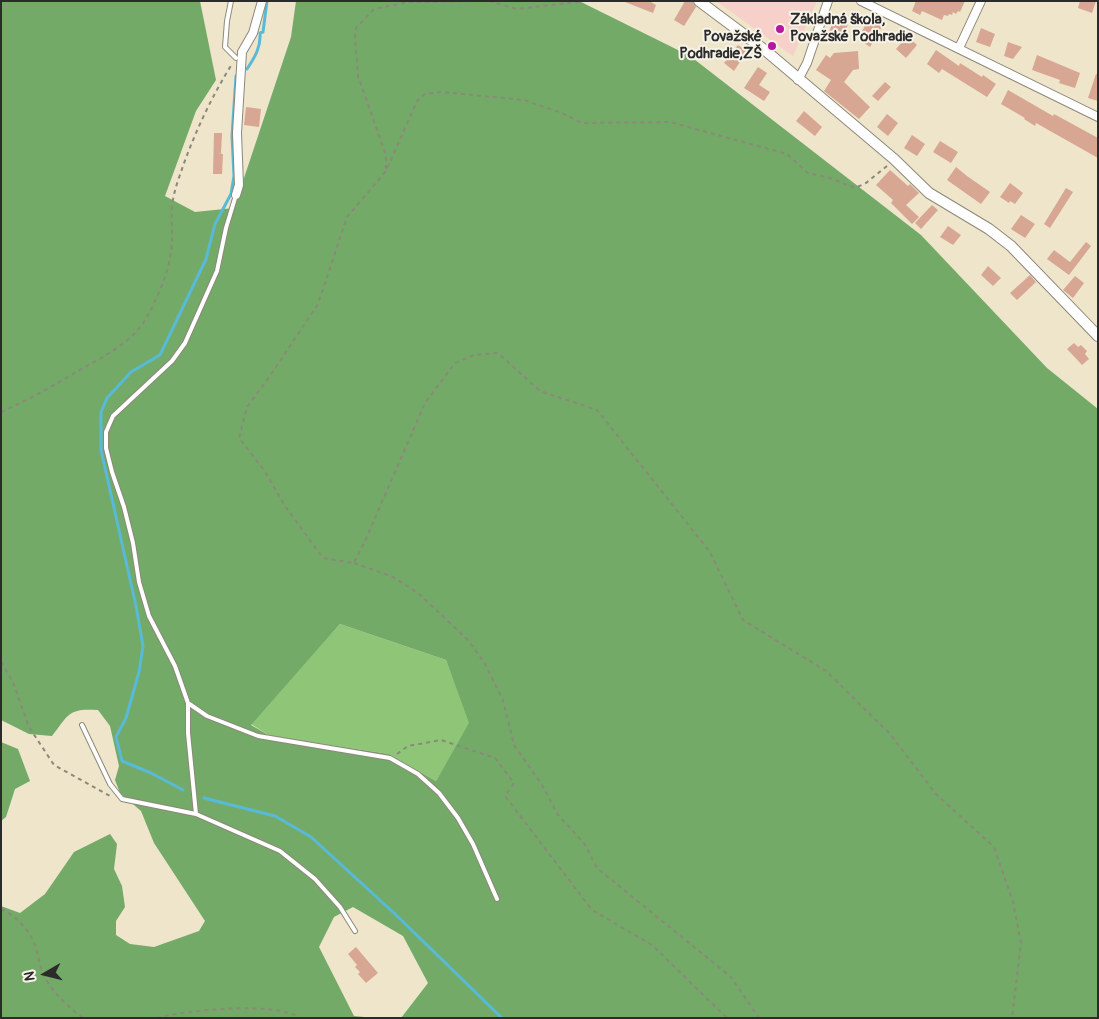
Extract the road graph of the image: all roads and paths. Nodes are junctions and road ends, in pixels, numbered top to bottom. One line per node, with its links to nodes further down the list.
1 (231, 1): 11 (lane)
2 (262, 1): 16 (street)
3 (476, 1): 15 (path)
4 (489, 1): 5 (path)
5 (585, 1)
6 (699, 1): 12 (street)
7 (828, 1): 12 (street)
8 (862, 1): 10 (street)
9 (981, 1): 10 (street)
10 (958, 48): 13 (street)
11 (236, 58): 18 (path)
12 (798, 80): 14 (street)
13 (1098, 117)
14 (894, 159): 15 (path); 17 (street)
15 (386, 172): 19 (path)
16 (236, 195): 21 (lane)
17 (1098, 336)
18 (1, 412)
19 (354, 563): 33 (path); 34 (path)
20 (1, 662): 24 (path)
21 (188, 703): 23 (lane); 25 (lane)
22 (82, 725): 24 (lane)
23 (390, 758): 26 (lane); 32 (path)
24 (122, 799): 25 (lane)
25 (196, 814): 28 (lane)
26 (497, 899)
27 (1, 909): 29 (path)
28 (356, 931)
29 (83, 1018)
30 (157, 1018): 31 (path)
31 (300, 1018)
32 (727, 1018)
33 (760, 1018)
34 (1012, 1018)

